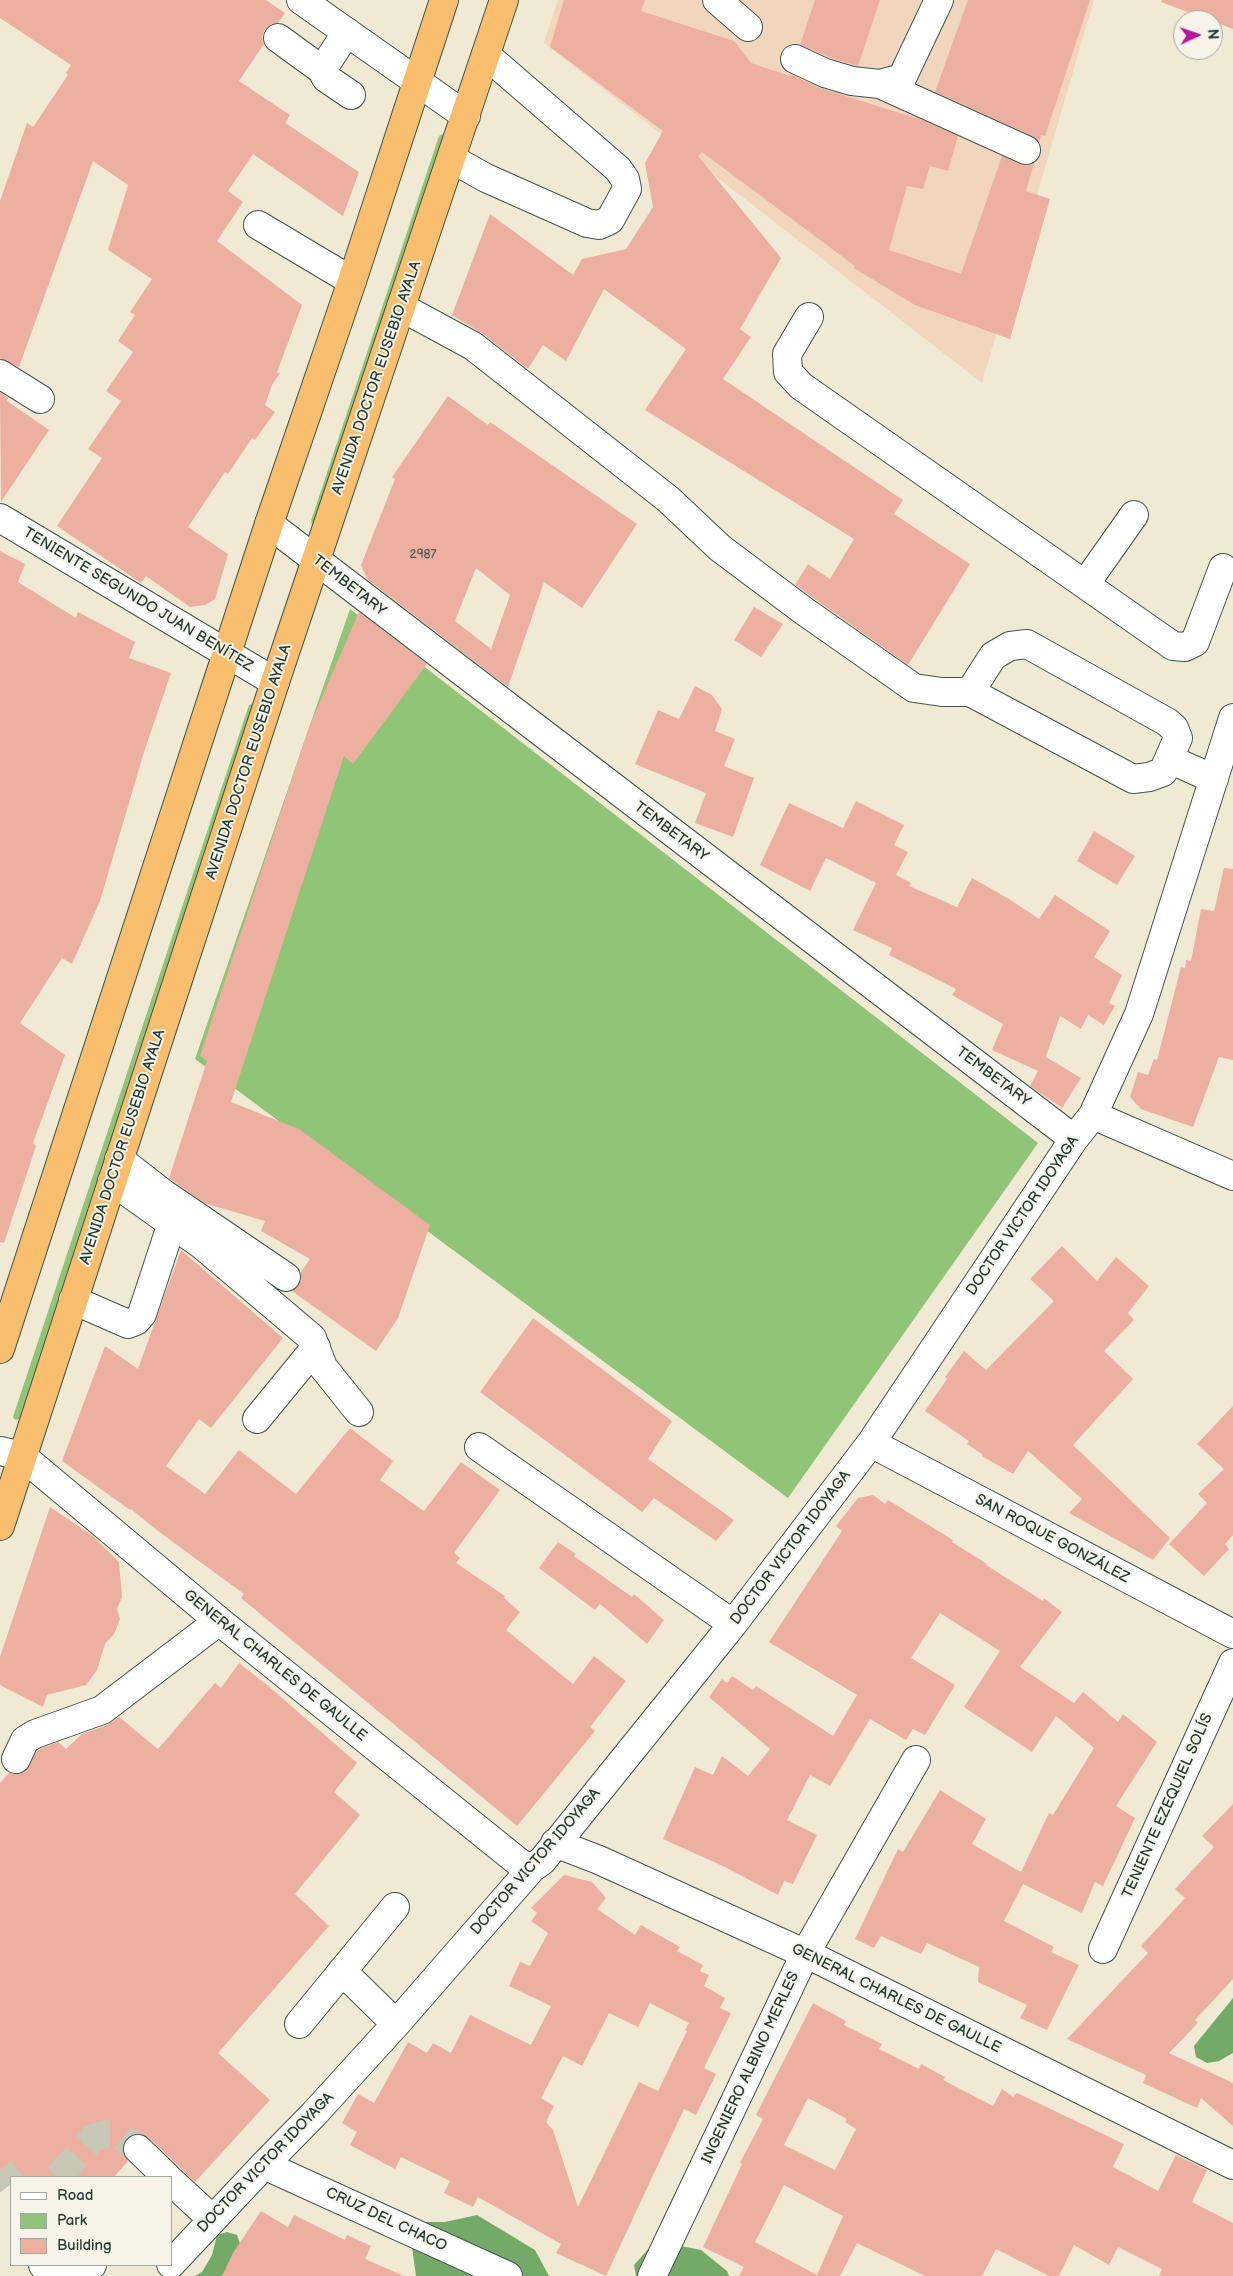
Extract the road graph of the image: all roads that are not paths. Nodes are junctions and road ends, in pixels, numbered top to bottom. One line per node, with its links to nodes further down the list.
1 (301, 0): 7 (street)
2 (444, 0): 12 (highway)
3 (504, 0): 9 (highway, AVENIDA DOCTOR EUSEBIO AYALA)
4 (717, 0): 6 (street)
5 (939, 0): 13 (street)
6 (748, 27)
7 (347, 32): 11 (street); 12 (street)
8 (278, 38): 11 (street)
9 (486, 55): 15 (highway, AVENIDA DOCTOR EUSEBIO AYALA); 17 (street)
10 (795, 59): 13 (street)
11 (322, 70): 14 (street)
12 (418, 81): 15 (street); 19 (highway)
13 (880, 84): 16 (street)
14 (351, 95)
15 (466, 116): 17 (highway, AVENIDA DOCTOR EUSEBIO AYALA)
16 (1026, 150)
17 (452, 159): 20 (highway, AVENIDA DOCTOR EUSEBIO AYALA)
18 (258, 225): 19 (street)
19 (352, 281): 26 (highway)
20 (401, 307): 27 (highway, AVENIDA DOCTOR EUSEBIO AYALA); 32 (street)
21 (809, 317): 29 (street)
22 (0, 374): 23 (street)
23 (40, 399)
24 (1134, 515): 29 (street)
25 (0, 518): 30 (street, TENIENTE SEGUNDO JUAN BENÍTEZ)
26 (269, 524): 27 (street, TEMBETARY); 30 (highway)
27 (316, 560): 31 (highway, AVENIDA DOCTOR EUSEBIO AYALA); 37 (street, TEMBETARY)
28 (1224, 568): 29 (street)
29 (1086, 583)
30 (227, 653): 31 (street, TENIENTE SEGUNDO JUAN BENÍTEZ); 44 (highway)
31 (275, 682): 38 (highway, AVENIDA DOCTOR EUSEBIO AYALA)
32 (970, 692): 34 (street); 34 (street)
33 (1233, 718): 35 (street, DOCTOR VICTOR IDOYAGA)
34 (1169, 759): 35 (street)
35 (1214, 779): 36 (street, DOCTOR VICTOR IDOYAGA)
36 (1093, 1114): 37 (street, DOCTOR VICTOR IDOYAGA); 39 (street)
37 (1074, 1139): 47 (street, DOCTOR VICTOR IDOYAGA)
38 (116, 1170): 40 (street); 41 (street); 42 (highway, AVENIDA DOCTOR EUSEBIO AYALA)
39 (1233, 1176)
40 (172, 1224): 42 (street); 43 (street)
41 (286, 1276)
42 (73, 1300): 49 (highway, AVENIDA DOCTOR EUSEBIO AYALA)
43 (316, 1347): 45 (street); 46 (street)
44 (0, 1349)
45 (359, 1412)
46 (257, 1419)
47 (871, 1443): 52 (street, DOCTOR VICTOR IDOYAGA); 53 (street, SAN ROQUE GONZÁLEZ)
48 (479, 1447): 52 (street)
49 (11, 1454): 50 (highway, AVENIDA DOCTOR EUSEBIO AYALA); 51 (street, GENERAL CHARLES DE GAULLE)
50 (0, 1526)
51 (219, 1622): 55 (street); 58 (street, GENERAL CHARLES DE GAULLE)
52 (733, 1624): 57 (street, DOCTOR VICTOR IDOYAGA)
53 (1233, 1634)
54 (1233, 1663): 60 (street, TENIENTE EZEQUIEL SOLÍS)
55 (16, 1759)
56 (916, 1760): 61 (street, INGENIERO ALBINO MERLES)
57 (555, 1843): 58 (street, DOCTOR VICTOR IDOYAGA); 61 (street, GENERAL CHARLES DE GAULLE)
58 (532, 1868): 64 (street, DOCTOR VICTOR IDOYAGA)
59 (395, 1906): 62 (street)
60 (1103, 1950)
61 (805, 1954): 67 (street, GENERAL CHARLES DE GAULLE); 77 (street, INGENIERO ALBINO MERLES)
62 (342, 1971): 63 (street); 64 (street)
63 (299, 2024)
64 (396, 2024): 66 (street, DOCTOR VICTOR IDOYAGA)
65 (138, 2149): 68 (street)
66 (264, 2165): 70 (street, DOCTOR VICTOR IDOYAGA); 76 (street, CRUZ DEL CHACO)
67 (1233, 2165)
68 (166, 2176)
69 (172, 2182): 70 (street)
70 (212, 2219): 71 (street, DOCTOR VICTOR IDOYAGA)
71 (172, 2264)
72 (44, 2266): 73 (street)
73 (90, 2266)
74 (170, 2266): 75 (street, DOCTOR VICTOR IDOYAGA)
75 (161, 2276)
76 (508, 2276)
77 (652, 2276)

